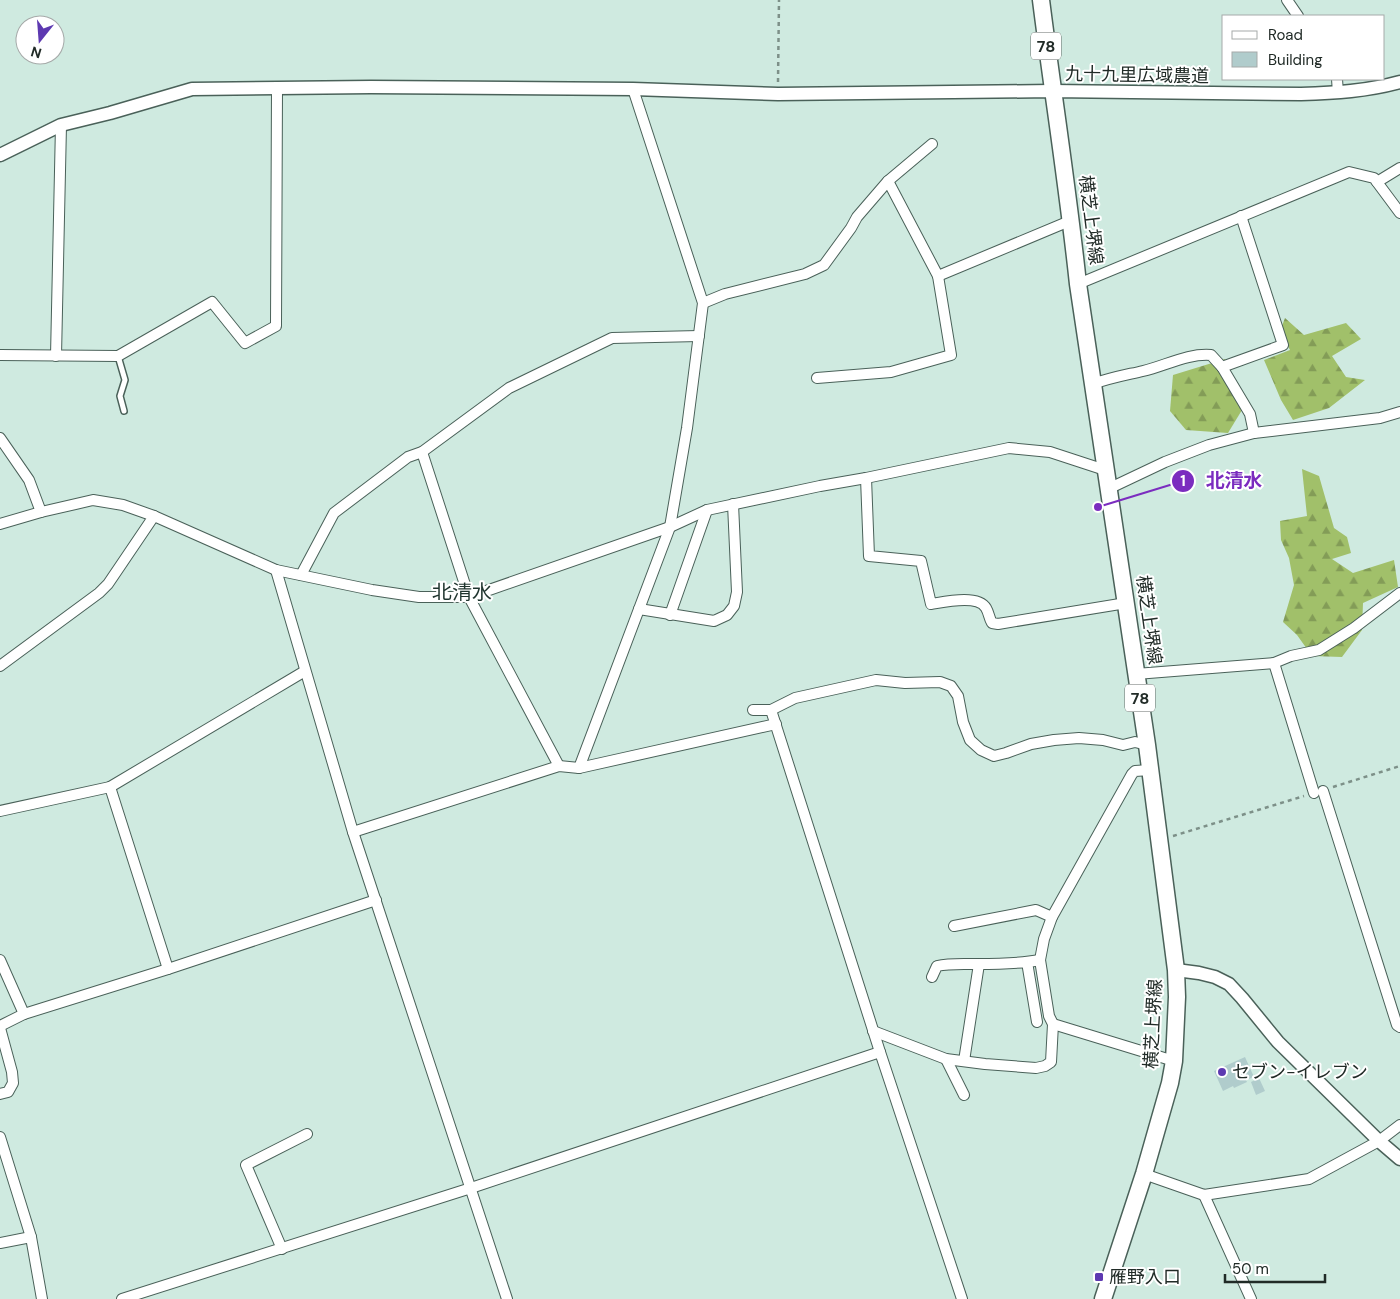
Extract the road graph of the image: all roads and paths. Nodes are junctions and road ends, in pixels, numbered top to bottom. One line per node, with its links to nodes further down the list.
1 (779, 0): 11 (path)
2 (1041, 0): 9 (main road, 横芝上堺線 / 78)
3 (1287, 0): 4 (street)
4 (1297, 15)
5 (1337, 80): 10 (street)
6 (1400, 82): 10 (street, 九十九里広域農道)
7 (277, 89): 8 (street, 九十九里広域農道); 12 (street, 九十九里広域農道); 27 (street)
8 (633, 89): 11 (street, 九十九里広域農道); 23 (street)
9 (1052, 91): 10 (street, 九十九里広域農道); 11 (street, 九十九里広域農道); 20 (main road, 横芝上堺線 / 78)
10 (1338, 93)
11 (778, 94)
12 (61, 125): 14 (street, 九十九里広域農道); 26 (street)
13 (932, 144): 16 (street)
14 (0, 154)
15 (1400, 168): 17 (street)
16 (888, 181): 21 (street); 23 (street)
17 (1377, 182): 18 (street); 19 (street)
18 (1400, 213)
19 (1241, 216): 22 (street); 28 (street)
20 (1072, 220): 21 (street); 22 (main road, 横芝上堺線 / 78)
21 (938, 276): 29 (street)
22 (1078, 284): 30 (main road, 横芝上堺線 / 78)
23 (703, 303): 24 (street)
24 (699, 336): 35 (street); 44 (street)
25 (0, 355): 26 (street)
26 (56, 356): 27 (street)
27 (118, 356): 31 (lane)
28 (1222, 366): 30 (street); 33 (street)
29 (817, 378)
30 (1093, 384): 36 (main road, 横芝上堺線 / 78)
31 (124, 411)
32 (1400, 412): 33 (street)
33 (1254, 433): 38 (street)
34 (0, 438): 41 (street)
35 (422, 452): 46 (street); 48 (street)
36 (1105, 470): 37 (street); 38 (main road, 横芝上堺線 / 78)
37 (866, 478): 39 (street); 49 (street)
38 (1108, 489): 49 (main road, 横芝上堺線 / 78)
39 (733, 504): 40 (street); 51 (street)
40 (707, 510): 44 (street); 51 (street)
41 (41, 512): 42 (street); 43 (street)
42 (154, 516): 45 (street); 53 (street)
43 (0, 524)
44 (670, 527): 48 (street); 50 (street)
45 (276, 570): 46 (street); 54 (street)
46 (301, 575): 48 (street)
47 (1400, 593): 52 (street)
48 (469, 597): 60 (street)
49 (1126, 603): 55 (main road, 横芝上堺線 / 78)
50 (639, 609): 51 (street); 62 (street)
51 (670, 615)
52 (1274, 663): 55 (street); 65 (street)
53 (0, 666)
54 (305, 670): 64 (street); 67 (street)
55 (1136, 674): 59 (main road, 横芝上堺線 / 78)
56 (753, 710): 57 (street)
57 (771, 710): 58 (street); 59 (street)
58 (776, 724): 62 (street); 84 (street)
59 (1147, 745): 63 (main road, 横芝上堺線 / 78)
60 (559, 766): 62 (street); 67 (street)
61 (1400, 766): 65 (path)
62 (580, 768)
63 (1150, 770): 68 (main road, 横芝上堺線 / 78); 70 (street)
64 (110, 787): 66 (street); 76 (street)
65 (1318, 792): 68 (path); 83 (street)
66 (0, 812)
67 (353, 832): 69 (street)
68 (1160, 840): 77 (main road, 横芝上堺線 / 78)
69 (376, 900): 76 (street); 97 (street)
70 (1052, 917): 71 (street); 73 (street)
71 (954, 926)
72 (0, 960): 79 (street)
73 (1040, 960): 74 (street); 81 (street)
74 (1027, 962): 75 (street); 80 (street)
75 (979, 964): 78 (street); 87 (street)
76 (168, 969): 79 (street)
77 (1176, 970): 88 (main road, 横芝上堺線 / 78); 94 (street)
78 (932, 977)
79 (24, 1014): 82 (street)
80 (1037, 1022)
81 (1053, 1024): 87 (street); 88 (street)
82 (0, 1027): 89 (street)
83 (1400, 1027)
84 (873, 1031): 85 (street); 86 (street)
85 (880, 1052): 97 (street); 105 (street)
86 (946, 1059): 87 (street); 90 (street)
87 (964, 1061)
88 (1174, 1061): 96 (main road, 横芝上堺線 / 78)
89 (0, 1094)
90 (964, 1095)
91 (1400, 1125): 94 (street)
92 (307, 1134): 101 (street)
93 (0, 1137): 99 (street)
94 (1379, 1141): 95 (street); 98 (street)
95 (1400, 1159)
96 (1144, 1174): 98 (street); 106 (main road, 横芝上堺線 / 78)
97 (471, 1188): 101 (street); 104 (street)
98 (1204, 1196): 107 (street)
99 (31, 1237): 100 (street); 102 (street)
100 (0, 1243)
101 (282, 1249): 103 (street)
102 (42, 1299)
103 (122, 1299)
104 (507, 1299)
105 (962, 1299)
106 (1103, 1299)
107 (1251, 1299)

